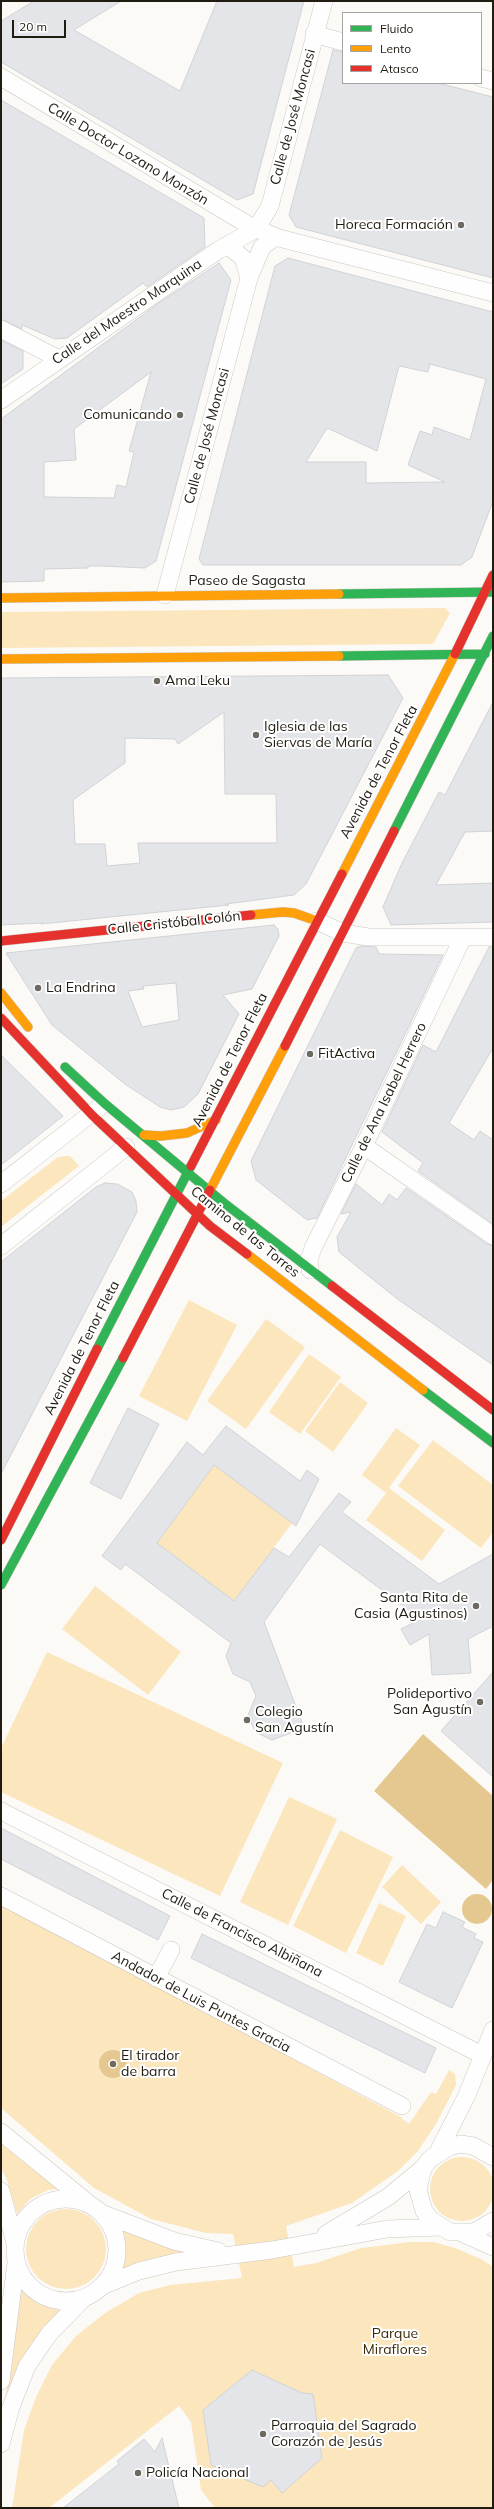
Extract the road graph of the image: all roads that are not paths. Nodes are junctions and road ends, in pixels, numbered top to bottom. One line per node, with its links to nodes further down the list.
1 (324, 1): 2 (street, Calle de José Moncasi)
2 (314, 34): 3 (street); 7 (street, Calle de José Moncasi)
3 (342, 42)
4 (1, 77): 7 (street, Calle Doctor Lozano Monzón)
5 (482, 78): 6 (street)
6 (493, 81)
7 (256, 229): 8 (street, Calle Doctor Lozano Monzón); 9 (street, Calle del Maestro Marquina)
8 (275, 237): 10 (street, Calle de José Moncasi); 11 (street, Calle Doctor Lozano Monzón)
9 (227, 245): 10 (street, Calle de José Moncasi); 13 (street, Calle del Maestro Marquina)
10 (248, 278): 17 (street, Calle de José Moncasi)
11 (493, 293)
12 (1, 329): 13 (street)
13 (59, 358): 14 (street, Calle del Maestro Marquina)
14 (1, 400)
15 (493, 575): 16 (main road, Avenida de Tenor Fleta)
16 (490, 592): 17 (main road, Paseo de Sagasta); 20 (main road, Avenida de Tenor Fleta)
17 (165, 595): 18 (main road, Paseo de Sagasta)
18 (1, 598)
19 (493, 636): 21 (main road)
20 (455, 654): 21 (main road); 22 (main road); 23 (main road, Avenida de Tenor Fleta)
21 (489, 654): 24 (main road)
22 (1, 659)
23 (317, 921): 24 (street, Calle Cristóbal Colón); 27 (main road, Calle Cristóbal Colón); 33 (main road, Avenida de Tenor Fleta)
24 (343, 934): 25 (street, Calle Cristóbal Colón); 39 (main road)
25 (463, 937): 26 (street, Calle Cristóbal Colón); 35 (street, Calle de Ana Isabel Herrero)
26 (493, 937)
27 (1, 941)
28 (1, 993): 30 (main road)
29 (1, 1018): 32 (main road, Camino de las Torres)
30 (36, 1036)
31 (57, 1058): 32 (main road, Camino de las Torres)
32 (98, 1109): 34 (main road, Camino de las Torres); 36 (main road, Camino de las Torres); 38 (street)
33 (216, 1120): 34 (main road); 37 (main road, Avenida de Tenor Fleta)
34 (144, 1135): 37 (main road, Camino de las Torres)
35 (364, 1146): 42 (street); 44 (street, Calle de Ana Isabel Herrero)
36 (126, 1147): 40 (main road, Camino de las Torres); 43 (street)
37 (188, 1171): 39 (main road, Camino de las Torres); 40 (main road, Avenida de Tenor Fleta)
38 (1, 1184)
39 (210, 1190): 41 (main road); 44 (main road, Camino de las Torres)
40 (176, 1194): 41 (main road, Camino de las Torres); 47 (main road, Avenida de Tenor Fleta)
41 (197, 1214): 46 (main road, Camino de las Torres); 48 (main road)
42 (493, 1236)
43 (1, 1246)
44 (310, 1270): 45 (main road, Camino de las Torres)
45 (493, 1410)
46 (493, 1443)
47 (1, 1540)
48 (2, 1582)
49 (1, 1811): 54 (street, Calle de Francisco Albiñana)
50 (1, 1896): 52 (street, Andador de Luis Puntes Gracia)
51 (171, 1950): 52 (street)
52 (156, 1978): 55 (street, Andador de Luis Puntes Gracia)
53 (493, 2030): 54 (street)
54 (482, 2055): 57 (street)
55 (402, 2106)
56 (1, 2132): 61 (street)
57 (438, 2152): 58 (street); 59 (street)
58 (493, 2157)
59 (423, 2168): 63 (street); 65 (street)
60 (1, 2191): 66 (street)
61 (96, 2209): 66 (street); 68 (street); 70 (street)
62 (493, 2221): 64 (street)
63 (440, 2227): 64 (street); 65 (street)
64 (462, 2233): 67 (street)
65 (313, 2241): 68 (street)
66 (15, 2244): 69 (street)
67 (493, 2247)
68 (230, 2254): 70 (street)
69 (16, 2263): 71 (street); 72 (street)
70 (100, 2287): 71 (street)
71 (84, 2298): 73 (street)
72 (1, 2381)
73 (1, 2444)

